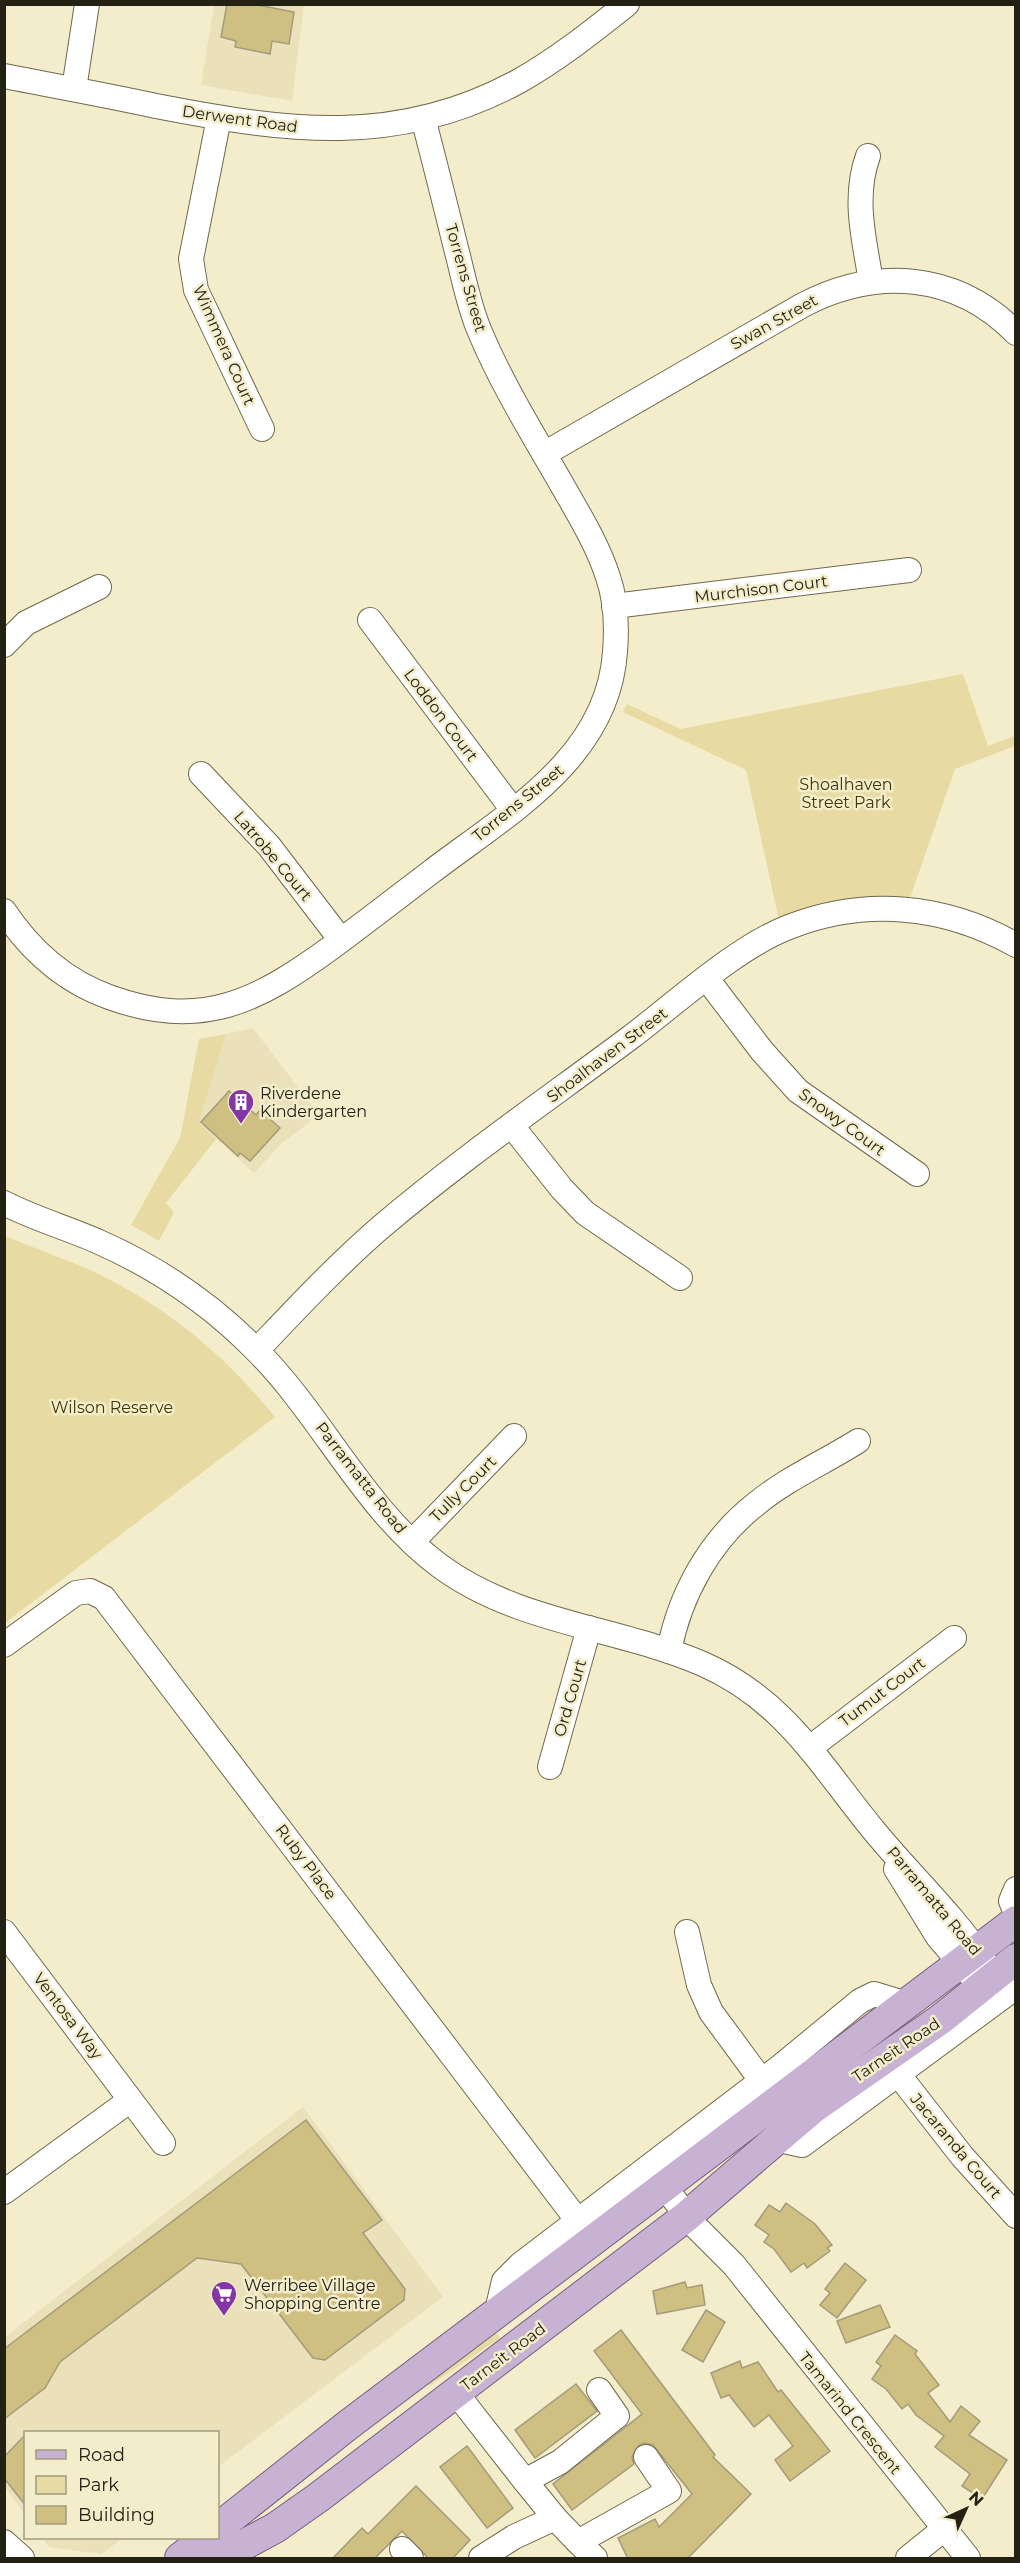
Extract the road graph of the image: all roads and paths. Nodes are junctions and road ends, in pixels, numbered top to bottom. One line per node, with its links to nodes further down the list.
1 (87, 4): 4 (street)
2 (627, 4): 6 (street, Derwent Road)
3 (4, 76): 4 (street, Derwent Road)
4 (74, 89): 5 (street, Derwent Road)
5 (219, 118): 6 (street, Derwent Road); 10 (street, Wimmera Court)
6 (423, 118): 11 (street, Torrens Street)
7 (868, 156): 8 (street)
8 (871, 281): 9 (street, Swan Street); 11 (street, Swan Street)
9 (1016, 333)
10 (262, 429)
11 (544, 454): 14 (street, Torrens Street)
12 (909, 570): 14 (street, Murchison Court)
13 (99, 587): 16 (street)
14 (614, 606): 18 (street, Torrens Street)
15 (370, 620): 18 (street, Loddon Court)
16 (4, 645)
17 (201, 774): 20 (street, Latrobe Court)
18 (513, 810): 20 (street, Torrens Street)
19 (4, 911): 20 (street, Torrens Street)
20 (341, 940)
21 (1016, 945): 22 (street, Shoalhaven Street)
22 (707, 979): 23 (street, Shoalhaven Street); 24 (street, Snowy Court)
23 (513, 1126): 26 (street); 27 (street, Shoalhaven Street)
24 (917, 1174)
25 (4, 1203): 27 (street, Parramatta Road)
26 (680, 1278)
27 (257, 1350): 30 (street, Parramatta Road)
28 (514, 1436): 30 (street, Tully Court)
29 (858, 1441): 34 (street)
30 (412, 1542): 31 (street, Parramatta Road)
31 (589, 1628): 34 (street, Parramatta Road); 36 (street, Ord Court)
32 (954, 1638): 35 (street, Tumut Court)
33 (4, 1645): 54 (street, Ruby Place)
34 (669, 1651): 35 (street, Parramatta Road)
35 (811, 1747): 42 (street, Parramatta Road)
36 (550, 1767)
37 (1016, 1889): 38 (street)
38 (1016, 1912)
39 (1016, 1921): 42 (main road, Tarneit Road)
40 (4, 1932): 47 (street, Ventosa Way)
41 (687, 1932): 46 (street)
42 (968, 1957): 43 (street, Parramatta Road); 44 (main road, Tarneit Road)
43 (1002, 1977): 45 (street, Tarneit Road); 48 (main road, Tarneit Road)
44 (907, 2004): 46 (street, Tarneit Road); 50 (main road, Tarneit Road)
45 (898, 2074): 48 (street, Tarneit Road); 53 (street, Jacaranda Court)
46 (761, 2080): 54 (street, Tarneit Road)
47 (129, 2100): 49 (street, Ventosa Way); 51 (street)
48 (775, 2139): 52 (main road, Tarneit Road)
49 (162, 2143)
50 (669, 2183): 52 (street, Tamarind Crescent); 55 (main road, Tarneit Road)
51 (4, 2192)
52 (692, 2211): 58 (main road, Tarneit Road); 66 (street, Tamarind Crescent)
53 (1016, 2216)
54 (578, 2221): 55 (street, Tarneit Road)
55 (496, 2315): 57 (main road, Tarneit Road)
56 (599, 2390): 63 (street)
57 (395, 2391): 59 (main road); 60 (main road, Tarneit Road)
58 (456, 2393): 59 (main road, Tarneit Road); 63 (street)
59 (418, 2422): 62 (main road, Tarneit Road)
60 (348, 2425): 62 (main road); 65 (main road, Tarneit Road)
61 (646, 2457): 69 (street)
62 (370, 2458): 74 (main road, Tarneit Road)
63 (525, 2481): 64 (street)
64 (555, 2518): 69 (street); 75 (street)
65 (219, 2527)
66 (944, 2529): 76 (street); 77 (street, Tamarind Crescent)
67 (205, 2539): 73 (main road)
68 (4, 2542): 72 (street)
69 (587, 2550)
70 (4, 2551): 71 (street)
71 (9, 2559)
72 (22, 2559)
73 (180, 2559)
74 (219, 2559)
75 (482, 2559)
76 (908, 2559)
77 (968, 2559)

